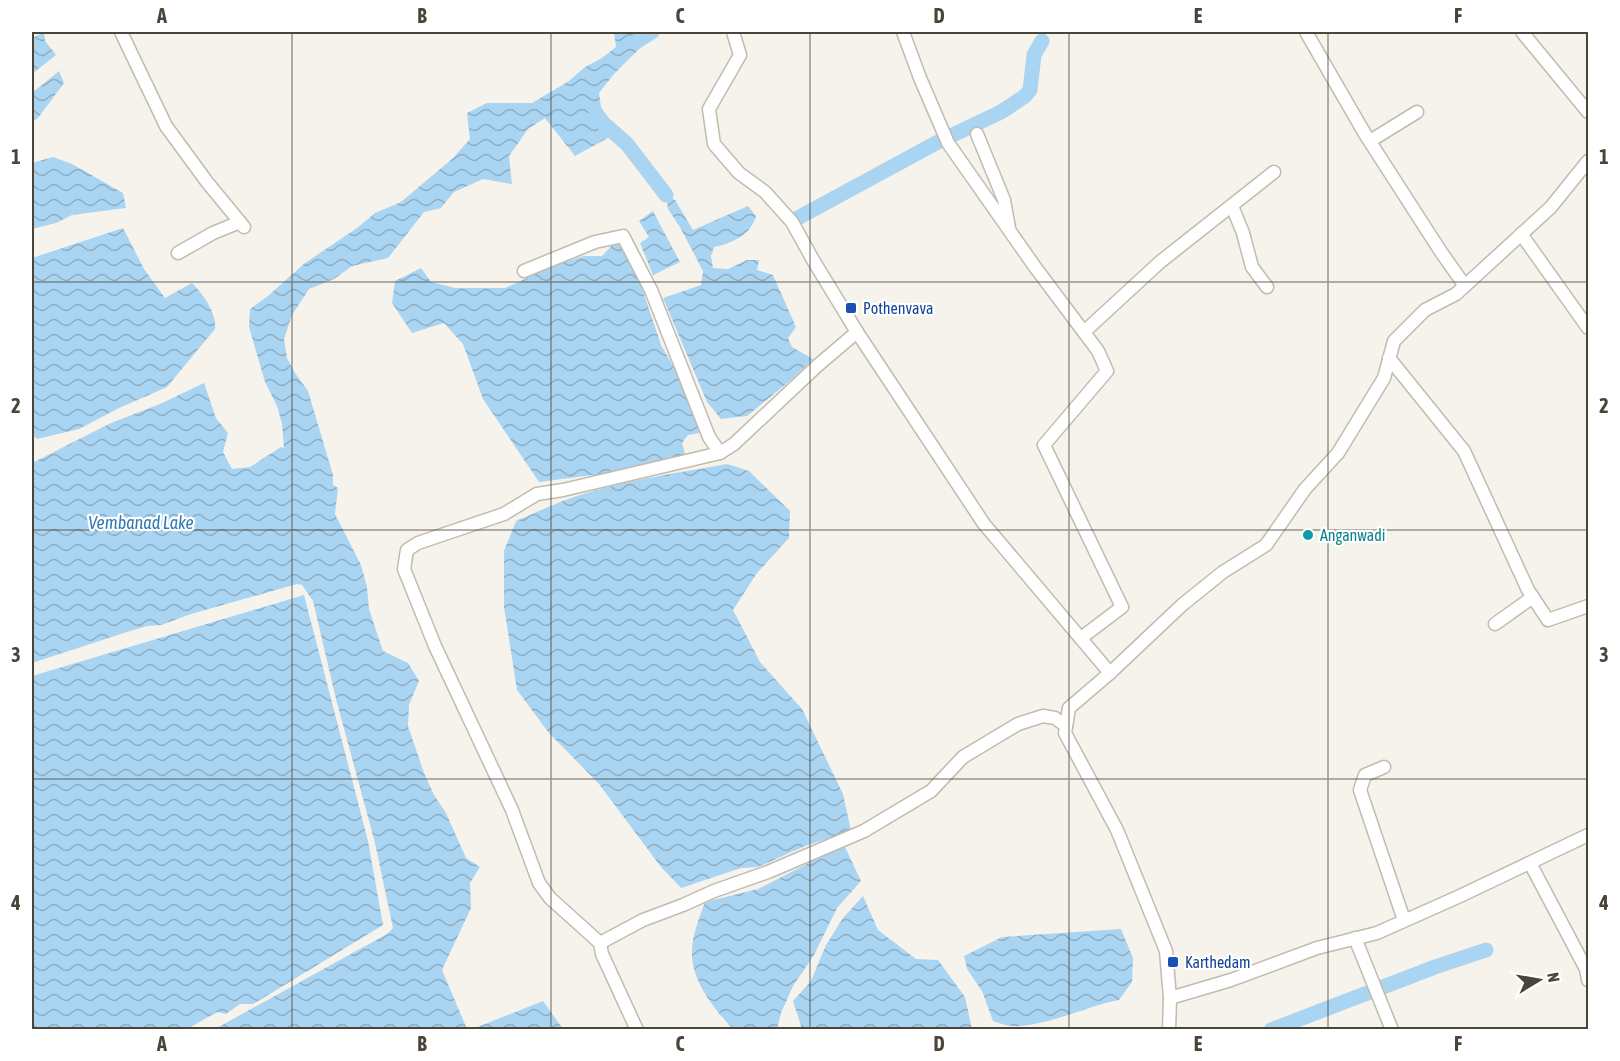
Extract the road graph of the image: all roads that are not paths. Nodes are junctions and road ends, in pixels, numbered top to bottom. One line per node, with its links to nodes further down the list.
1 (121, 32): 15 (street)
2 (733, 32): 20 (street)
3 (903, 32): 13 (street)
4 (1306, 32): 9 (street)
5 (1522, 32): 7 (street)
6 (1417, 112): 9 (street)
7 (1588, 112)
8 (977, 134): 13 (street)
9 (1370, 141): 17 (street)
10 (1588, 162): 14 (street)
11 (1274, 172): 12 (street)
12 (1232, 206): 18 (street); 21 (street)
13 (1010, 232): 21 (street)
14 (1521, 234): 17 (street); 19 (street)
15 (178, 253)
16 (524, 271): 23 (street)
17 (1465, 286): 22 (street)
18 (1268, 287)
19 (1588, 328)
20 (857, 332): 23 (street); 27 (street)
21 (1084, 332): 27 (street)
22 (1389, 358): 24 (street); 28 (street)
23 (720, 453): 35 (street)
24 (1533, 597): 25 (street); 26 (street)
25 (1588, 606)
26 (1495, 624)
27 (1081, 638): 28 (street)
28 (1110, 673): 29 (street)
29 (1066, 726): 35 (street); 37 (street)
30 (1384, 767): 33 (street)
31 (1588, 835): 32 (street)
32 (1530, 863): 33 (street); 36 (street)
33 (1404, 920): 34 (street)
34 (1355, 938): 37 (street); 40 (street)
35 (600, 943): 38 (street)
36 (1588, 980)
37 (1170, 998): 39 (street)
38 (638, 1029)
39 (1169, 1029)
40 (1392, 1029)

